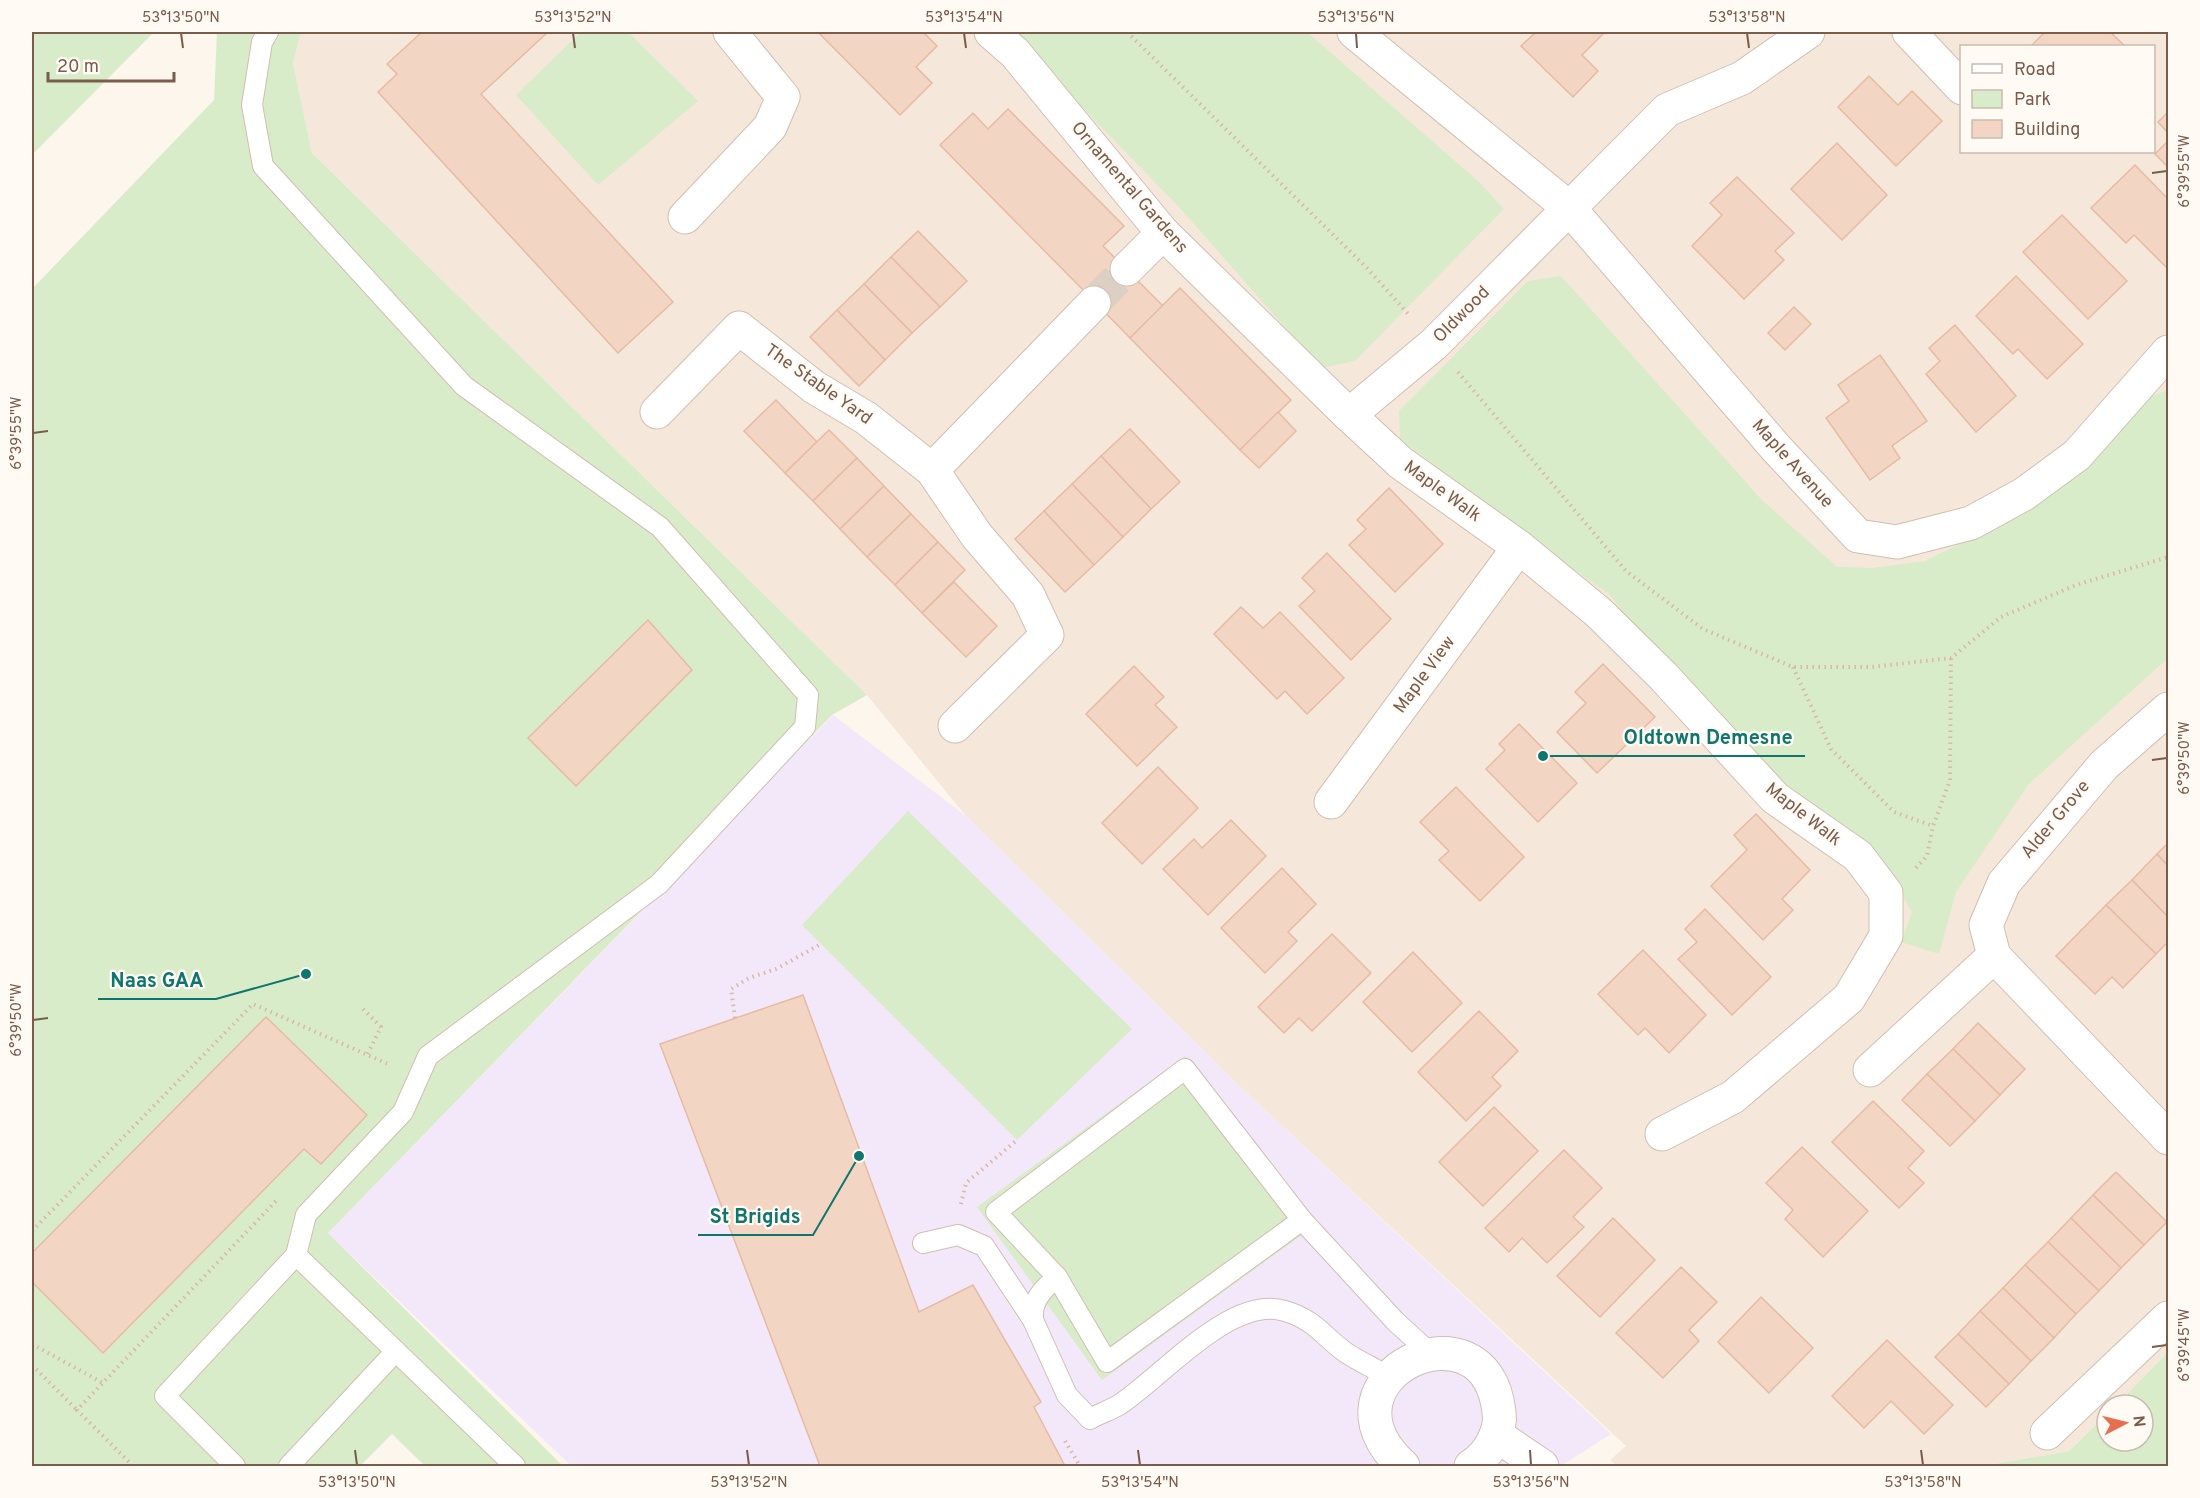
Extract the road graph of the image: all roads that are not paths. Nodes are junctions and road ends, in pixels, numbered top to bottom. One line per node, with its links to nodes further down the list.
1 (268, 32): 27 (lane)
2 (730, 32): 9 (street)
3 (992, 32): 10 (street, Ornamental Gardens)
4 (1354, 32): 8 (street)
5 (1808, 32): 8 (street, Oldwood)
6 (1909, 32): 7 (street)
7 (1960, 86)
8 (1569, 208): 13 (street, Maple Avenue); 15 (street, Oldwood)
9 (685, 217)
10 (1163, 233): 11 (street); 15 (street, Ornamental Gardens)
11 (1126, 269)
12 (1094, 303): 16 (street)
13 (2169, 352)
14 (657, 412): 16 (street, The Stable Yard)
15 (1349, 415): 17 (street, Maple Walk)
16 (932, 470): 19 (street, The Stable Yard)
17 (1519, 547): 20 (street, Maple View); 23 (street, Maple Walk)
18 (2169, 709): 21 (street, Alder Grove)
19 (955, 726)
20 (1331, 802)
21 (1994, 956): 22 (street); 24 (street, Alder Grove)
22 (1870, 1070)
23 (1662, 1134)
24 (2169, 1138)
25 (1302, 1220): 28 (lane); 28 (lane); 32 (lane)
26 (923, 1243): 30 (lane)
27 (296, 1255): 31 (lane); 36 (lane)
28 (1056, 1277): 30 (lane)
29 (2169, 1318): 34 (street)
30 (1033, 1320): 33 (lane)
31 (396, 1351): 37 (lane); 38 (lane)
32 (1430, 1353): 33 (street); 35 (street)
33 (1389, 1377): 39 (street)
34 (2047, 1433)
35 (1496, 1435): 40 (street); 41 (street)
36 (235, 1467)
37 (289, 1467)
38 (515, 1467)
39 (1403, 1467)
40 (1471, 1467)
41 (1542, 1467)

